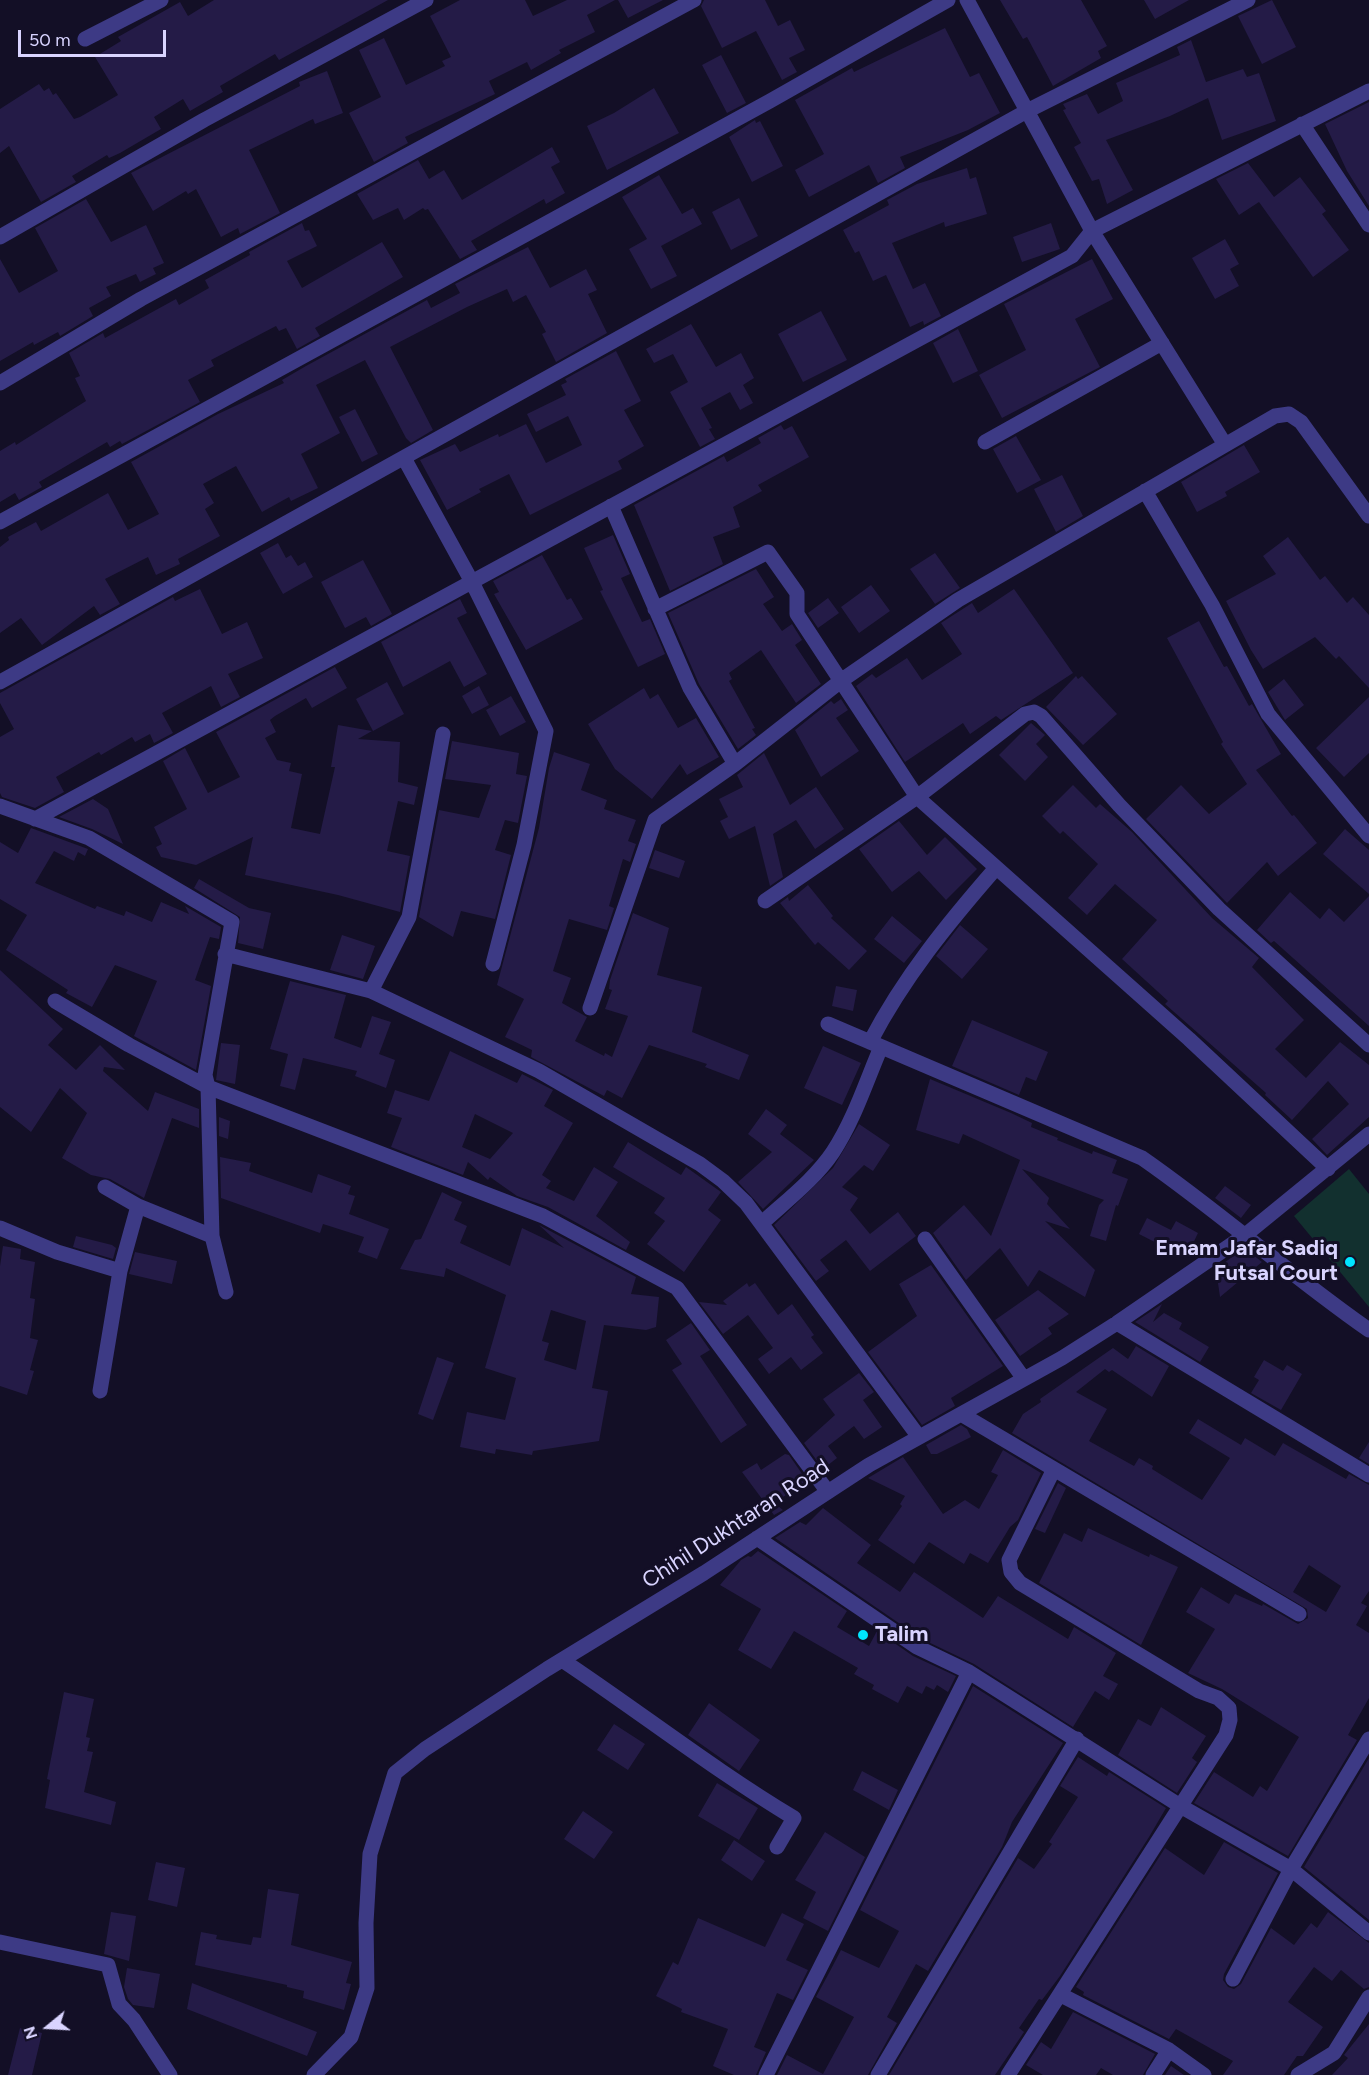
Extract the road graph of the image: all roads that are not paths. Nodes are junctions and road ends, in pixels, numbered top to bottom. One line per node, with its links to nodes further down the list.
1 (160, 0): 7 (street)
2 (426, 0): 13 (street)
3 (694, 0): 15 (street)
4 (948, 0): 22 (street)
5 (967, 0): 9 (street)
6 (1248, 0): 9 (street)
7 (85, 39)
8 (1369, 91): 10 (street)
9 (1027, 111): 12 (street); 18 (street)
10 (1302, 124): 11 (street); 12 (street)
11 (1369, 225)
12 (1092, 231): 14 (street); 20 (street)
13 (0, 237)
14 (1162, 343): 16 (street); 17 (street)
15 (0, 383)
16 (985, 442)
17 (1224, 443): 19 (street); 21 (street)
18 (404, 458): 23 (street); 26 (street)
19 (1145, 491): 25 (street); 32 (street)
20 (611, 506): 23 (street); 24 (street)
21 (1369, 516)
22 (0, 522)
23 (472, 582): 31 (street); 36 (street)
24 (655, 609): 25 (street); 28 (street)
25 (842, 680): 28 (street); 29 (street)
26 (0, 682)
27 (443, 734): 37 (street)
28 (735, 764): 39 (street)
29 (917, 797): 33 (street); 34 (street); 42 (street)
30 (0, 806): 31 (street)
31 (35, 819): 35 (street)
32 (1369, 836)
33 (996, 868): 41 (street); 45 (street)
34 (765, 901)
35 (225, 954): 37 (street); 43 (street)
36 (493, 964)
37 (371, 991): 48 (street)
38 (55, 1001): 43 (street)
39 (590, 1008)
40 (828, 1024): 41 (street)
41 (876, 1045): 48 (street); 51 (street)
42 (1369, 1045)
43 (208, 1087): 50 (street); 63 (street)
44 (1369, 1134): 45 (street, Chihil Dukhtaran Road)
45 (1328, 1169): 51 (street, Chihil Dukhtaran Road)
46 (105, 1187): 47 (street)
47 (138, 1206): 50 (street); 53 (street)
48 (762, 1223): 60 (street)
49 (0, 1228): 53 (street)
50 (212, 1236): 54 (street)
51 (1244, 1236): 55 (street, Chihil Dukhtaran Road); 56 (street)
52 (925, 1239): 57 (street)
53 (120, 1271): 58 (street)
54 (226, 1292)
55 (1117, 1323): 57 (street, Chihil Dukhtaran Road); 62 (street)
56 (1369, 1330)
57 (1024, 1379): 59 (street, Chihil Dukhtaran Road)
58 (100, 1391)
59 (961, 1414): 60 (street, Chihil Dukhtaran Road); 61 (street)
60 (919, 1437): 63 (street, Chihil Dukhtaran Road)
61 (1054, 1469): 65 (street); 70 (street)
62 (1369, 1475)
63 (828, 1492): 64 (street, Chihil Dukhtaran Road)
64 (757, 1538): 66 (street, Chihil Dukhtaran Road); 67 (street)
65 (1299, 1614)
66 (562, 1660): 71 (street); 80 (street, Chihil Dukhtaran Road)
67 (969, 1672): 68 (street); 81 (street)
68 (1077, 1739): 70 (street); 82 (street)
69 (1369, 1739): 72 (street)
70 (1182, 1807): 72 (street); 76 (street)
71 (777, 1847)
72 (1291, 1869): 73 (street); 75 (street)
73 (1369, 1933)
74 (0, 1942): 79 (street)
75 (1233, 1979)
76 (1060, 1995): 78 (street); 83 (street)
77 (1369, 1997): 86 (street)
78 (1169, 2050): 84 (street); 85 (street)
79 (170, 2075)
80 (314, 2075)
81 (766, 2075)
82 (878, 2075)
83 (1008, 2075)
84 (1153, 2075)
85 (1204, 2075)
86 (1298, 2075)

